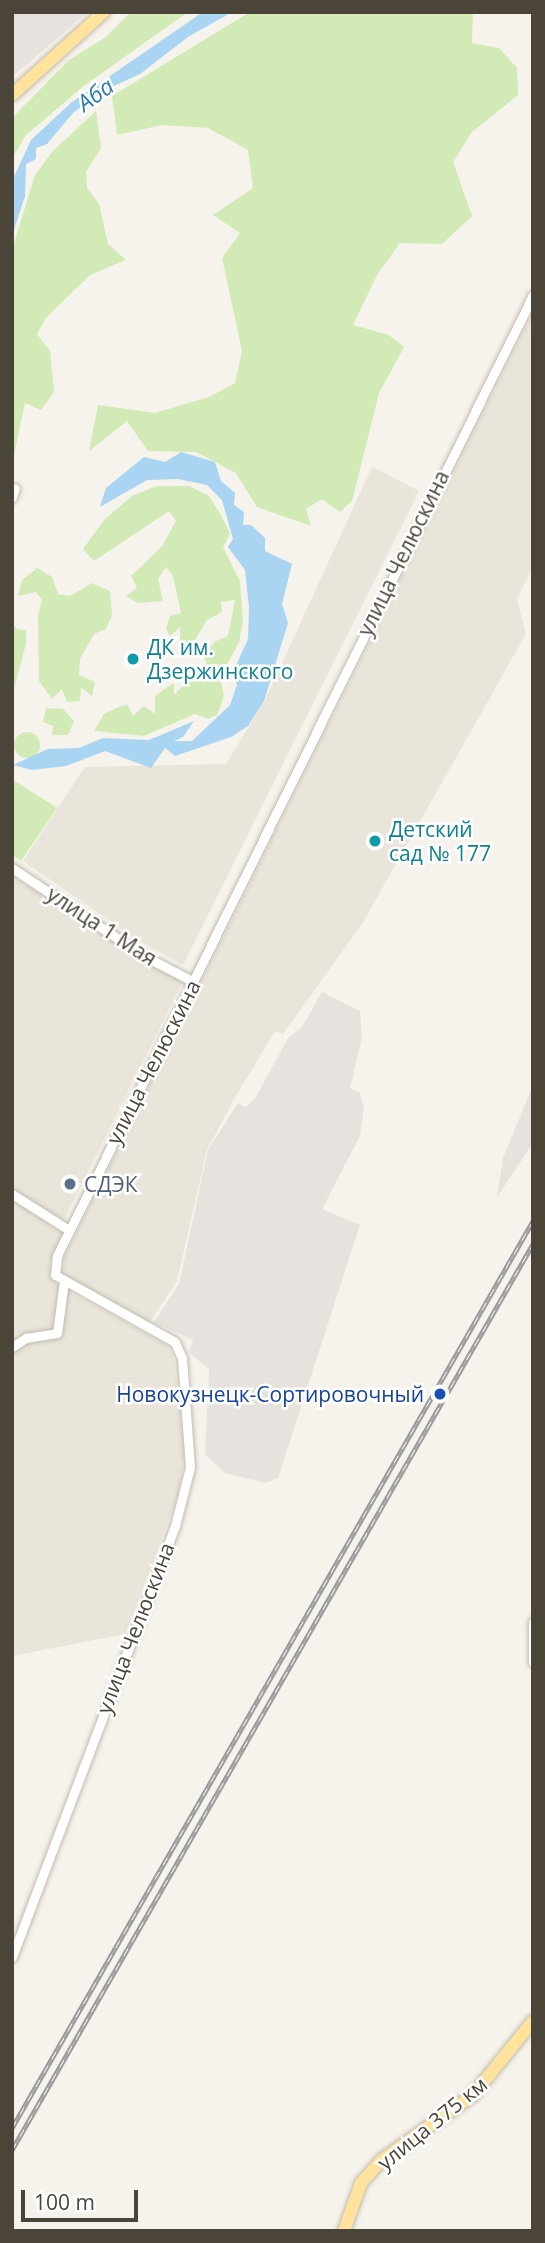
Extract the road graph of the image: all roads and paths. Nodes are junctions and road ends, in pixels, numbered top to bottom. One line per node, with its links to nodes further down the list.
1 (104, 12): 2 (main road)
2 (12, 95)
3 (533, 295): 5 (street, улица Челюскина)
4 (12, 868): 5 (street, улица 1 Мая)
5 (194, 982): 7 (street, улица Челюскина)
6 (12, 1194): 7 (street)
7 (69, 1230): 8 (street, улица Челюскина)
8 (64, 1281): 9 (street); 12 (street, улица Челюскина)
9 (12, 1347)
10 (533, 1622): 11 (street)
11 (533, 1662)
12 (12, 1957)
13 (533, 2021): 14 (main road, улица 375 км)
14 (344, 2231)

